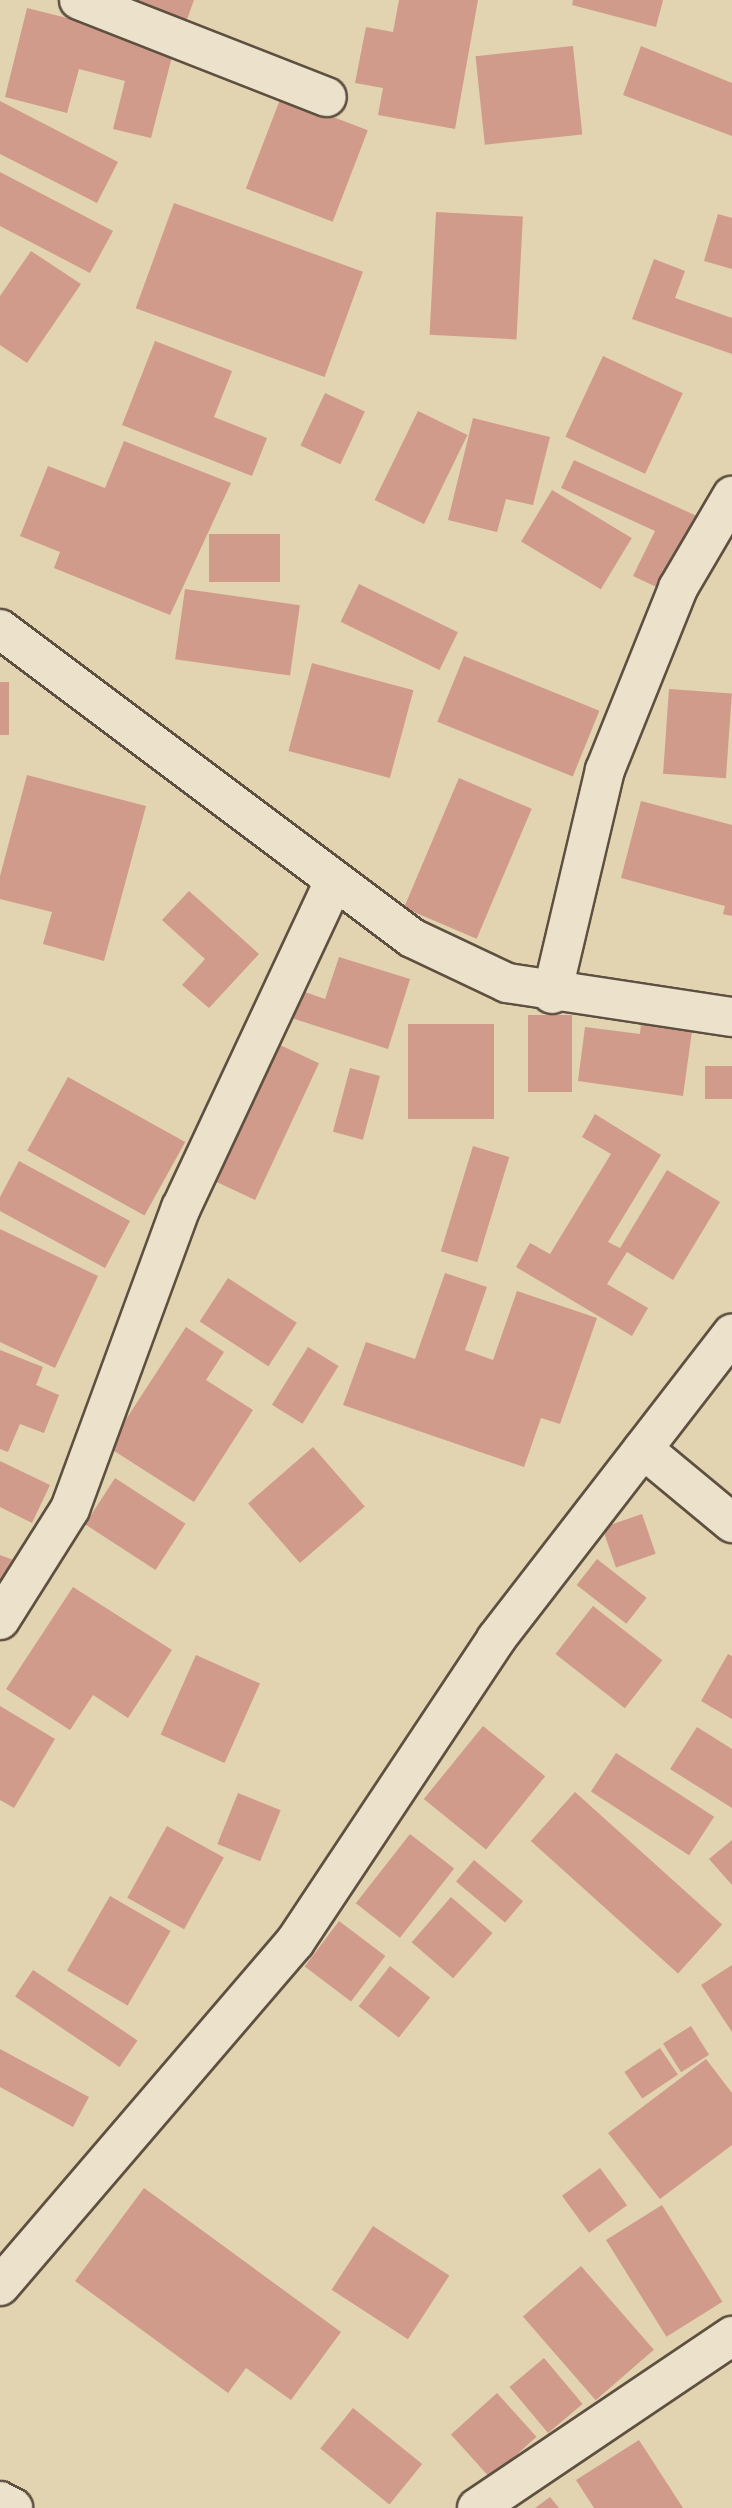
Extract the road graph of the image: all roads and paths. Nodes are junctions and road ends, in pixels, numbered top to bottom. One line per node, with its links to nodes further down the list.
1 (79, 0): 2 (street)
2 (327, 97)
3 (732, 496): 6 (street)
4 (0, 629): 5 (street)
5 (334, 882): 6 (street); 11 (street)
6 (552, 994): 7 (street)
7 (732, 1017)
8 (732, 1335): 9 (street)
9 (643, 1449): 10 (street); 12 (street)
10 (732, 1523)
11 (0, 1620)
12 (0, 2286)
13 (732, 2336): 16 (street)
14 (0, 2501): 15 (street)
15 (13, 2508)
16 (477, 2508)

